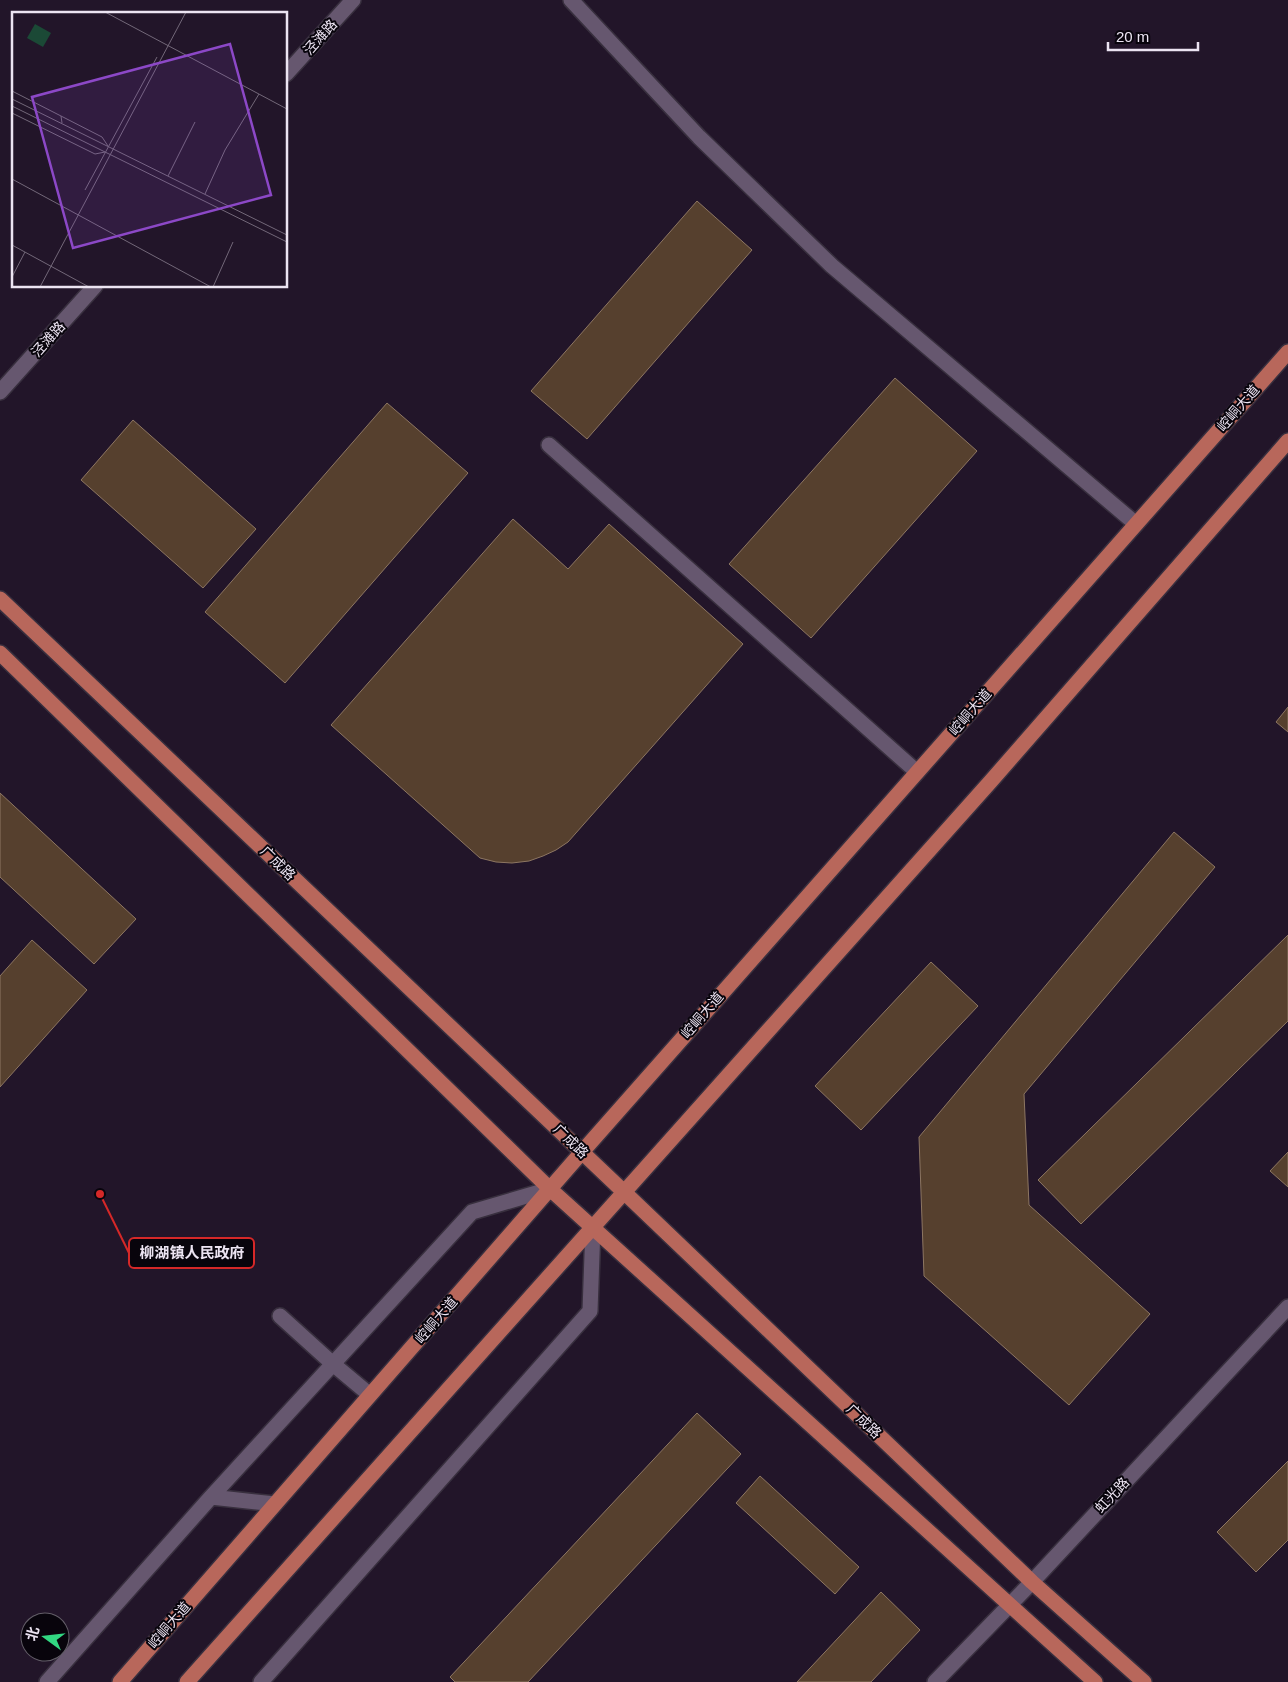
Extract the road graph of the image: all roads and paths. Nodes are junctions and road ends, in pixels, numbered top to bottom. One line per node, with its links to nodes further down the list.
1 (353, 0): 3 (street, 泾滩路)
2 (571, 0): 9 (street)
3 (288, 72)
4 (93, 288): 6 (street, 泾滩路)
5 (1288, 352): 9 (main road, 崆峒大道)
6 (0, 392)
7 (1288, 441): 15 (main road)
8 (549, 445): 12 (street)
9 (1136, 524): 12 (main road, 崆峒大道)
10 (0, 599): 13 (main road, 广成路)
11 (0, 653): 14 (main road)
12 (917, 772): 13 (main road, 崆峒大道)
13 (582, 1152): 14 (main road, 崆峒大道); 15 (main road, 广成路)
14 (550, 1188): 16 (main road); 19 (street); 20 (main road, 崆峒大道)
15 (624, 1192): 16 (main road); 23 (main road, 广成路)
16 (593, 1227): 24 (main road); 27 (main road); 28 (street)
17 (1288, 1307): 23 (street, 虹光路)
18 (280, 1316): 19 (street)
19 (333, 1364): 20 (street); 21 (street)
20 (370, 1395): 22 (main road, 崆峒大道)
21 (211, 1497): 22 (street); 25 (street)
22 (276, 1504): 26 (main road, 崆峒大道)
23 (1032, 1582): 24 (street, 虹光路); 31 (main road, 广成路)
24 (1010, 1605): 29 (street, 虹光路); 30 (main road)
25 (47, 1682)
26 (120, 1682)
27 (187, 1682)
28 (261, 1682)
29 (935, 1682)
30 (1095, 1682)
31 (1144, 1682)

